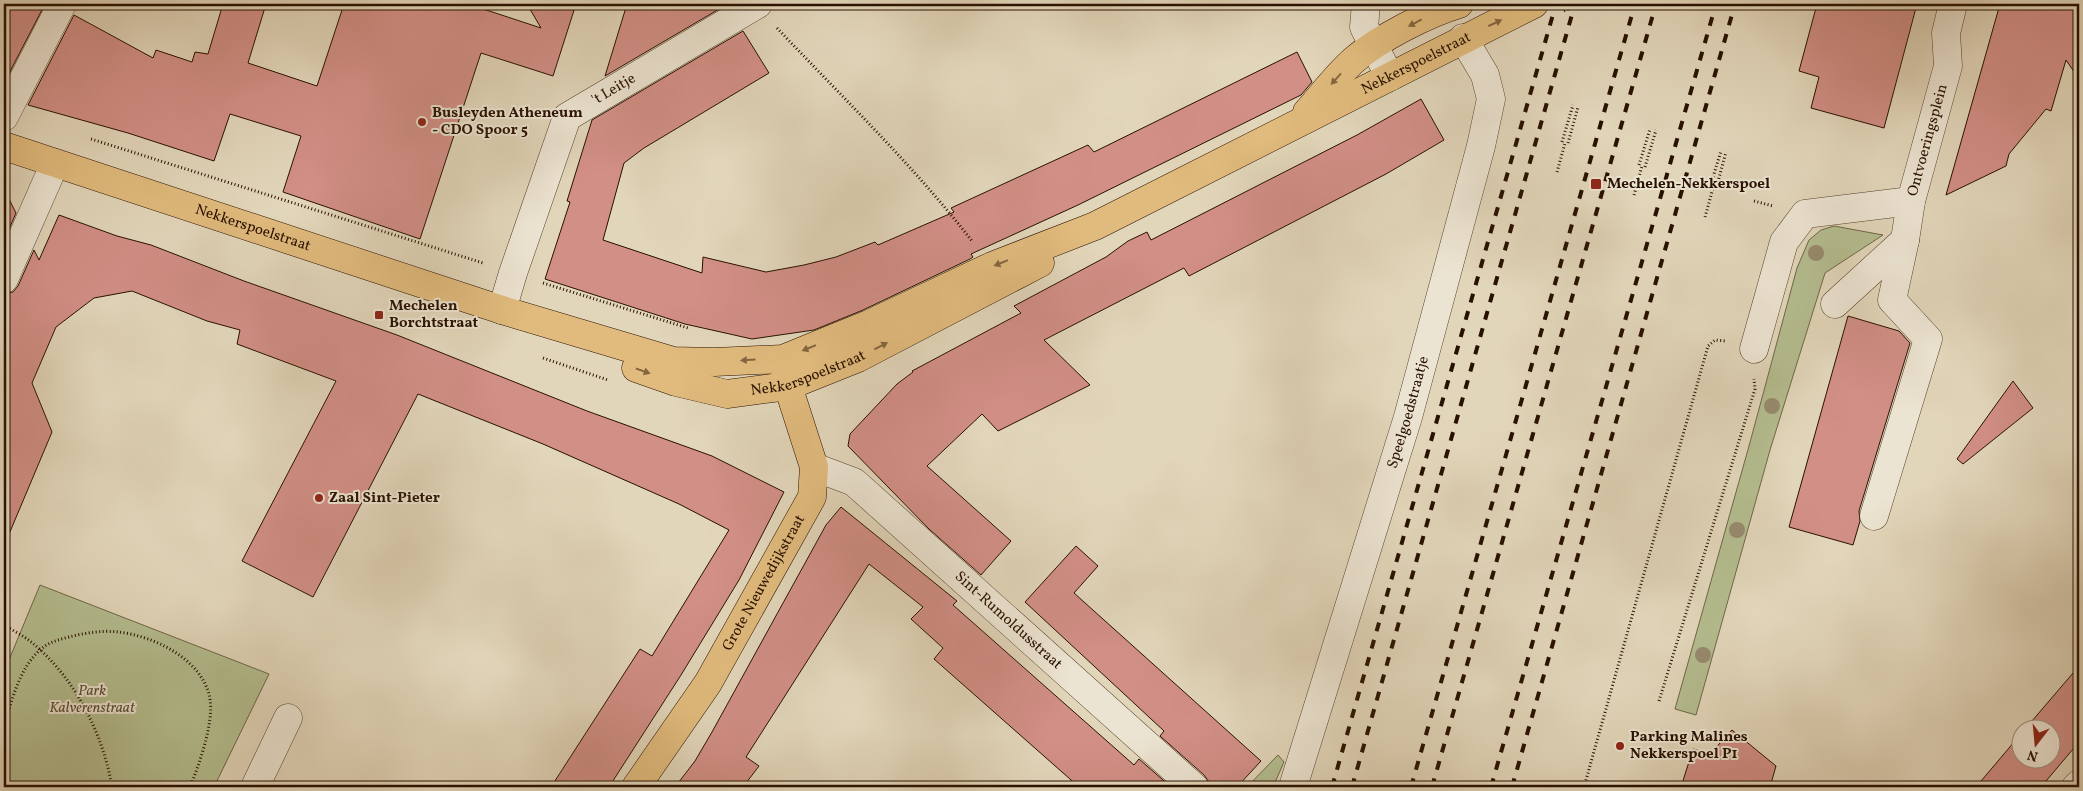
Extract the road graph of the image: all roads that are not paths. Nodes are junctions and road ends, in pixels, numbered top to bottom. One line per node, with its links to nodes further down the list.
1 (62, 4): 10 (street)
2 (756, 4): 19 (street, 't Leitje)
3 (1366, 4): 8 (street)
4 (1459, 4): 8 (main road, Nekkerspoelstraat, one-way to 8)
5 (1534, 4): 7 (main road, Nekkerspoelstraat, one-way to 5)
6 (1953, 4): 14 (street, Ontvoeringsplein)
7 (1463, 38): 9 (main road, Nekkerspoelstraat); 30 (street, Speelgoedstraatje)
8 (1373, 47): 9 (street); 11 (main road, Nekkerspoelstraat, one-way to 11)
9 (1390, 77): 11 (main road, Nekkerspoelstraat)
10 (4, 117)
11 (1298, 122): 15 (main road, Nekkerspoelstraat)
12 (4, 146): 13 (main road, Nekkerspoelstraat)
13 (55, 163): 17 (street); 19 (main road, Nekkerspoelstraat)
14 (1910, 201): 16 (street); 20 (street, Ontvoeringsplein)
15 (1095, 226): 21 (main road, Nekkerspoelstraat, one-way to 21); 22 (main road, Nekkerspoelstraat, one-way to 15)
16 (1905, 240): 18 (street); 24 (street)
17 (4, 279)
18 (1835, 304)
19 (502, 310): 21 (main road, Nekkerspoelstraat, one-way to 19); 22 (main road, Nekkerspoelstraat, one-way to 22)
20 (1754, 350)
21 (783, 358): 22 (main road, Grote Nieuwedijkstraat)
22 (788, 386): 23 (main road, Grote Nieuwedijkstraat)
23 (814, 467): 28 (main road, Grote Nieuwedijkstraat); 29 (street, Sint-Rumoldusstraat)
24 (1874, 516)
25 (288, 718): 27 (street)
26 (2079, 784): 31 (street)
27 (255, 787)
28 (636, 787)
29 (1194, 787)
30 (1293, 787)
31 (2076, 787)

